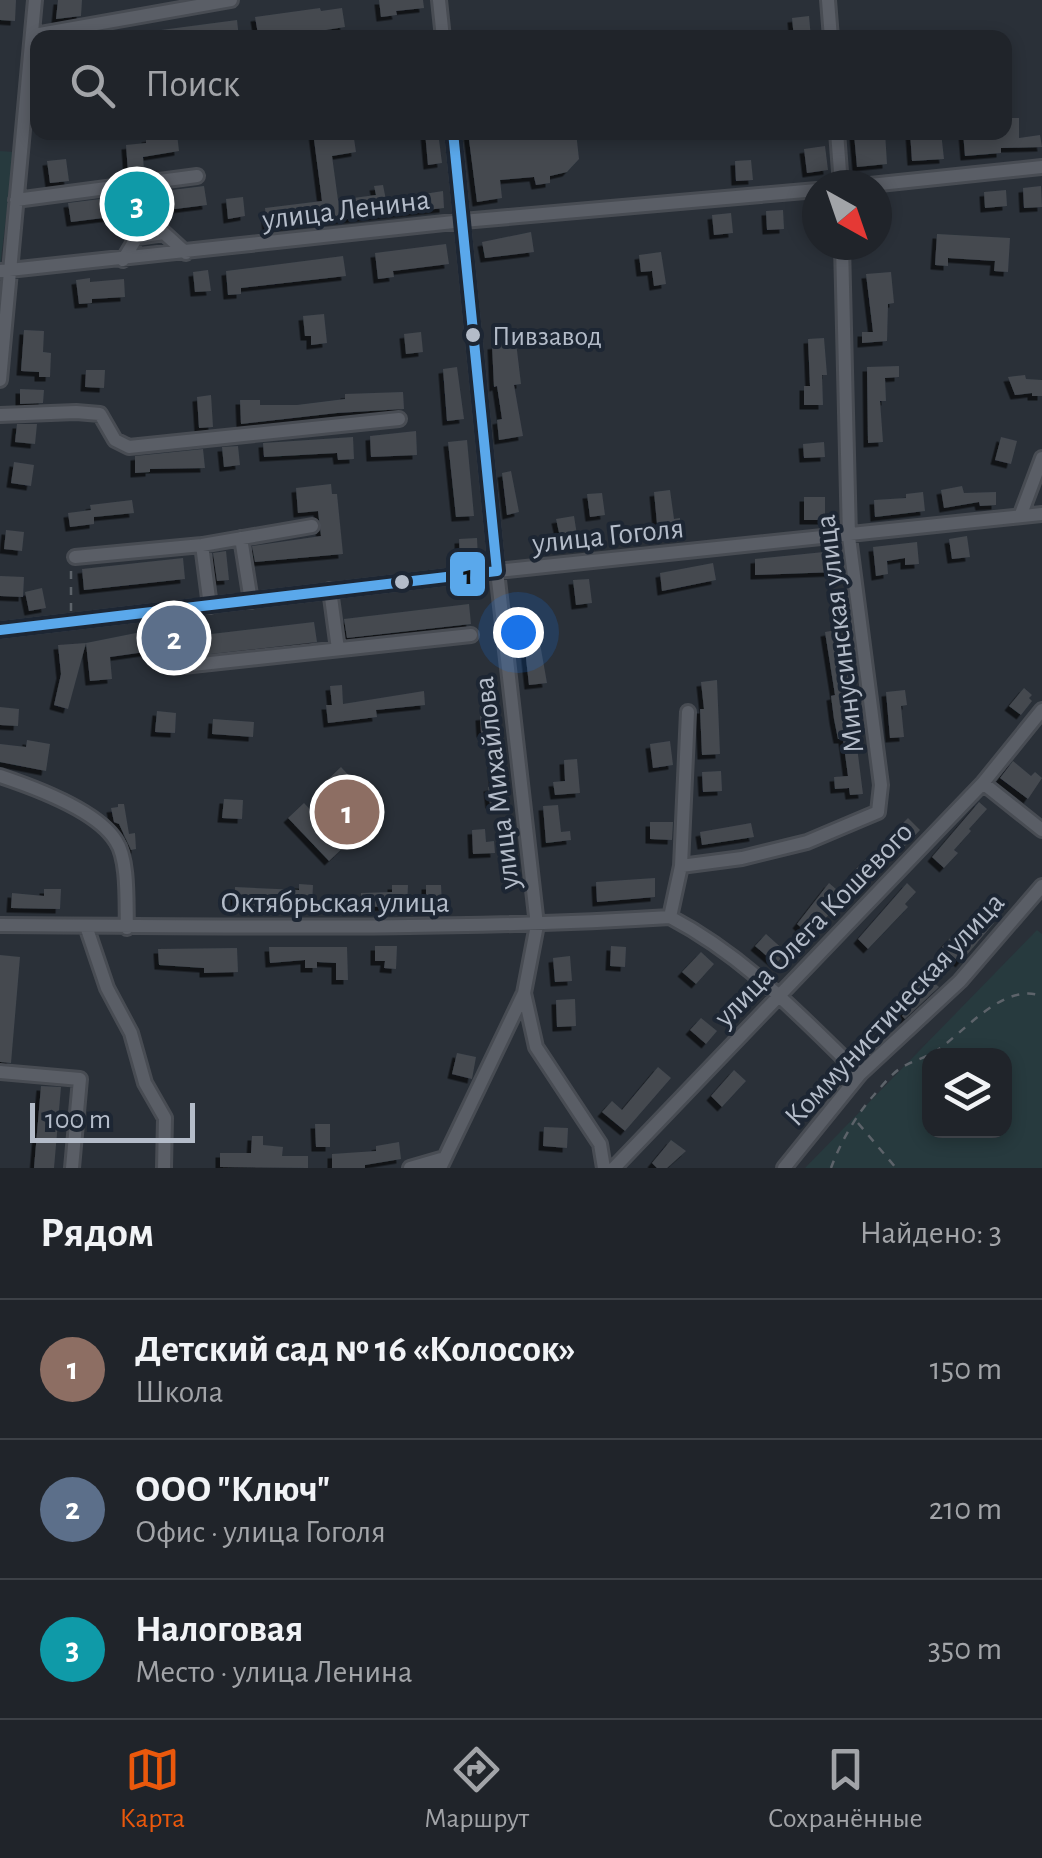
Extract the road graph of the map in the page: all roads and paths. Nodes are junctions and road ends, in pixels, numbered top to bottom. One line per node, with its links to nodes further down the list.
1 (35, 0): 6 (street)
2 (232, 0): 5 (street)
3 (439, 0): 8 (street)
4 (828, 0): 9 (street)
5 (222, 1): 7 (street)
6 (34, 30)
7 (62, 30)
8 (442, 30)
9 (830, 30)
10 (30, 72): 18 (street)
11 (454, 140): 19 (street, улица Михайлова)
12 (838, 140): 14 (street)
13 (1042, 167): 16 (street)
14 (840, 170)
15 (198, 176): 18 (street)
16 (892, 183)
17 (802, 191): 19 (street, улица Ленина)
18 (16, 200): 23 (street)
19 (463, 221): 20 (street, улица Ленина); 35 (street, улица Михайлова)
20 (186, 253): 21 (street, улица Ленина); 21 (street)
21 (122, 260): 23 (street, улица Ленина)
22 (842, 260): 31 (street, Минусинская улица)
23 (4, 271): 24 (street)
24 (0, 380)
25 (0, 415): 26 (street)
26 (399, 419)
27 (1042, 458): 28 (street)
28 (1021, 514): 29 (street, улица Гоголя); 31 (street, улица Гоголя)
29 (1042, 514)
30 (312, 526): 32 (street)
31 (849, 537): 35 (street, улица Гоголя); 49 (street, Минусинская улица)
32 (241, 538): 33 (street); 37 (street)
33 (202, 545): 34 (street); 38 (street)
34 (75, 557): 39 (path)
35 (497, 571): 36 (street, улица Гоголя); 54 (street, улица Михайлова)
36 (330, 590): 37 (street, улица Гоголя); 42 (street)
37 (251, 600): 38 (street, улица Гоголя)
38 (210, 606): 39 (street, улица Гоголя)
39 (72, 622): 40 (street, улица Гоголя)
40 (0, 630)
41 (471, 635): 42 (street)
42 (338, 649): 43 (street)
43 (183, 666)
44 (1042, 710): 47 (street, улица Олега Кошевого)
45 (688, 712): 49 (street)
46 (0, 776): 55 (street)
47 (982, 783): 48 (street); 57 (street, улица Олега Кошевого)
48 (1042, 830)
49 (681, 866): 51 (street)
50 (1042, 886): 60 (street, Коммунистическая улица)
51 (670, 917): 54 (street, Октябрьская улица); 57 (street)
52 (0, 926): 53 (street, Октябрьская улица)
53 (86, 926): 55 (street, Октябрьская улица); 64 (street)
54 (538, 926): 55 (street, Октябрьская улица); 56 (street, улица Михайлова)
55 (127, 928)
56 (524, 993): 62 (street); 66 (street, улица Михайлова)
57 (778, 994): 60 (street); 67 (street, улица Олега Кошевого)
58 (1042, 996): 61 (path)
59 (0, 1072): 63 (street)
60 (860, 1074): 68 (street, Коммунистическая улица)
61 (856, 1121): 69 (path); 70 (path)
62 (441, 1164): 65 (street)
63 (72, 1168)
64 (164, 1168)
65 (410, 1168)
66 (604, 1168)
67 (614, 1168)
68 (784, 1168)
69 (831, 1168)
70 (896, 1168)

